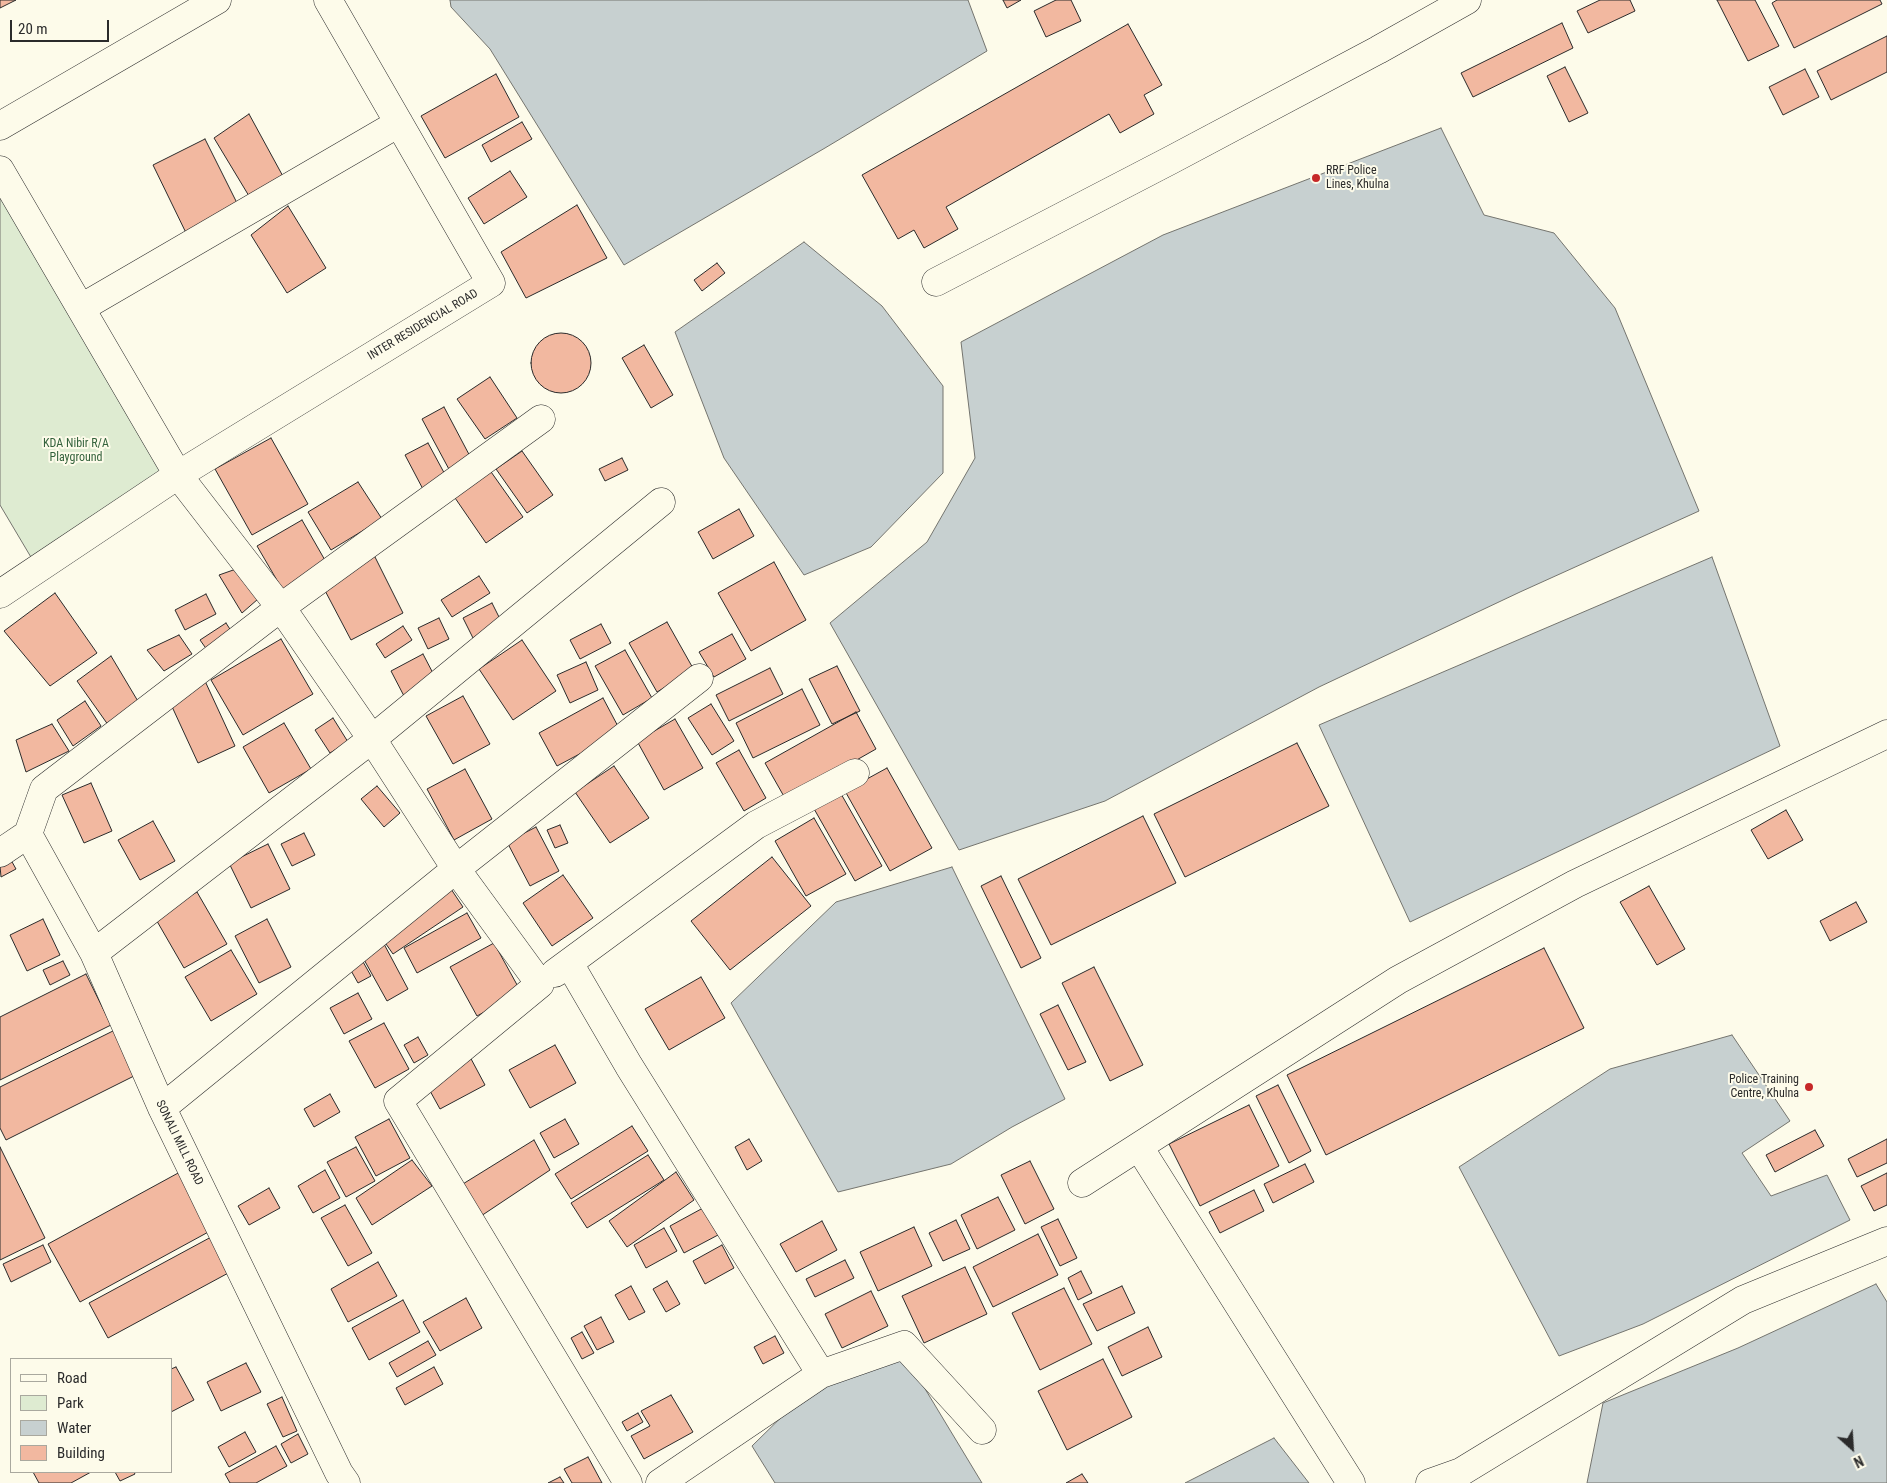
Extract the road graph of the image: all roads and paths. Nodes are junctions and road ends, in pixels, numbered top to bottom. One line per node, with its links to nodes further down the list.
1 (216, 0): 5 (street)
2 (328, 0): 4 (street, INTER RESIDENCIAL ROAD)
3 (1467, 0): 7 (street)
4 (399, 123): 8 (street); 10 (street, INTER RESIDENCIAL ROAD)
5 (0, 126)
6 (0, 170): 8 (street)
7 (936, 282)
8 (81, 308): 10 (street)
9 (541, 419): 13 (street)
10 (178, 475): 12 (street); 13 (street)
11 (661, 502): 16 (street)
12 (0, 594)
13 (280, 608): 16 (street); 18 (street)
14 (699, 678): 20 (street)
15 (1887, 734): 25 (street)
16 (372, 738): 20 (street); 21 (street)
17 (855, 773): 22 (street)
18 (28, 834): 19 (street); 21 (street, SONALI MILL ROAD)
19 (0, 852)
20 (456, 869): 23 (street); 24 (street)
21 (94, 954): 24 (street, SONALI MILL ROAD)
22 (569, 963): 23 (street); 28 (street)
23 (540, 984): 31 (street)
24 (162, 1108): 30 (street, SONALI MILL ROAD)
25 (1140, 1147): 26 (street); 33 (street)
26 (1082, 1184)
27 (1887, 1241): 34 (street)
28 (821, 1374): 29 (street); 32 (street)
29 (982, 1430)
30 (346, 1483)
31 (628, 1483)
32 (660, 1483)
33 (1351, 1483)
34 (1430, 1483)

